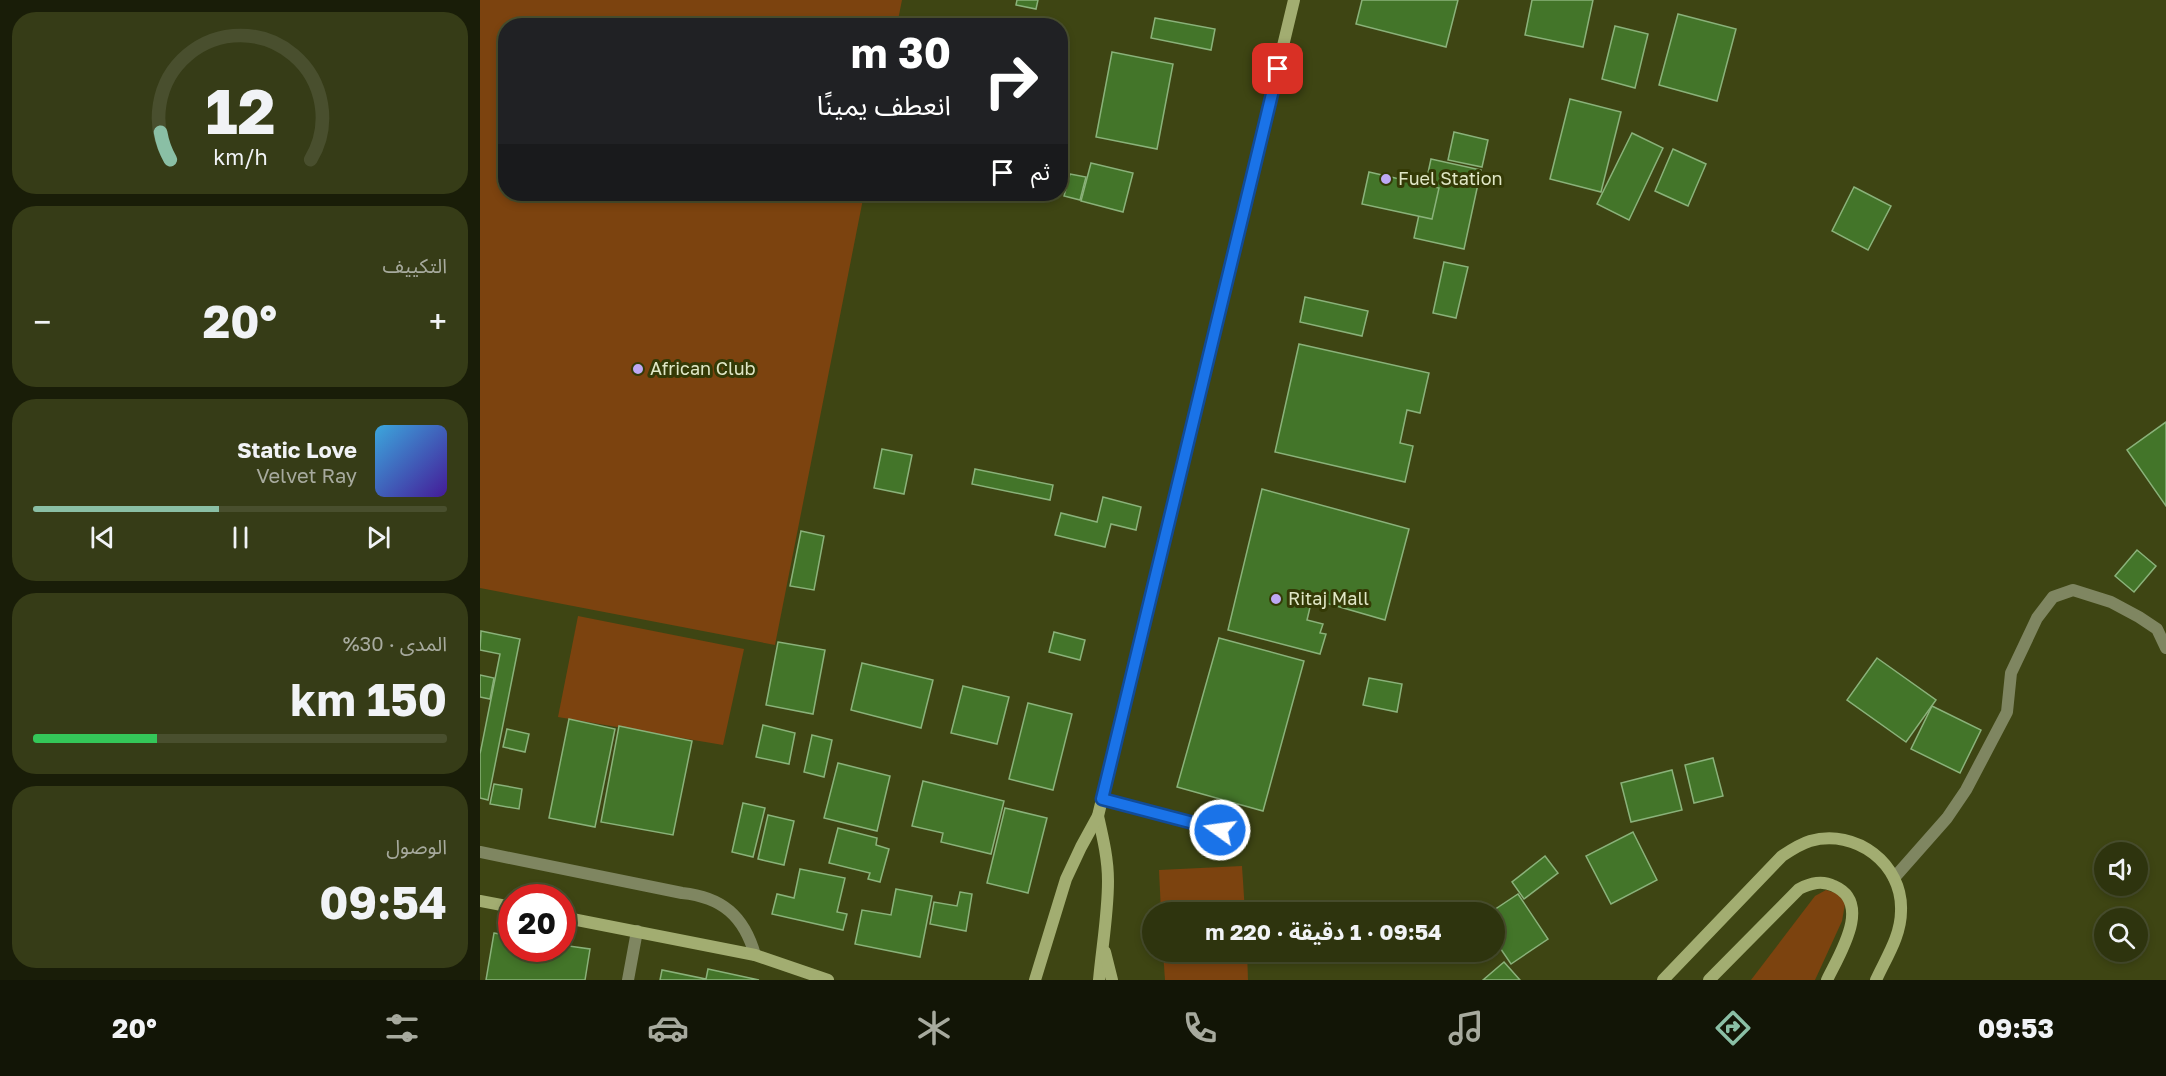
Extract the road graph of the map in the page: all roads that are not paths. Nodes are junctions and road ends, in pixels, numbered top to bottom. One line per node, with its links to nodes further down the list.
1 (1294, 0): 3 (main road)
2 (2166, 648): 7 (street)
3 (1102, 799): 4 (main road); 5 (street)
4 (1098, 816): 12 (main road); 14 (main road)
5 (1220, 830)
6 (480, 852): 13 (street)
7 (1894, 878): 21 (main road); 24 (main road)
8 (480, 901): 9 (main road)
9 (498, 904)
10 (576, 920): 11 (main road)
11 (637, 931): 13 (main road); 15 (street)
12 (1102, 944): 19 (main road); 20 (main road)
13 (755, 955): 16 (main road)
14 (1039, 967): 17 (main road); 18 (main road)
15 (628, 980)
16 (828, 980)
17 (1026, 980)
18 (1035, 980)
19 (1099, 980)
20 (1112, 980)
21 (1663, 980)
22 (1709, 980): 23 (main road)
23 (1827, 980)
24 (1876, 980)

